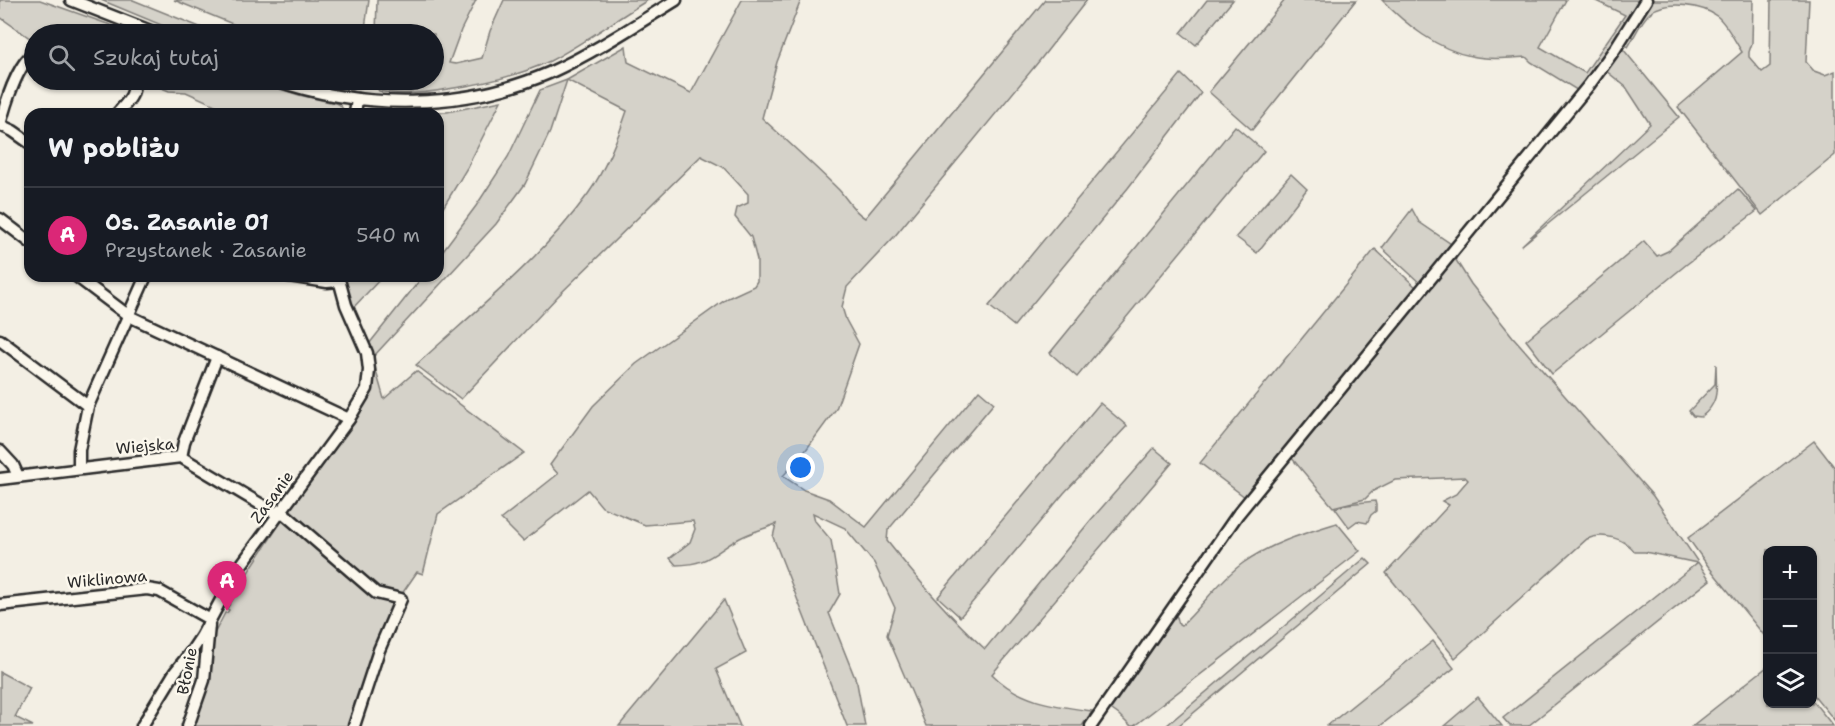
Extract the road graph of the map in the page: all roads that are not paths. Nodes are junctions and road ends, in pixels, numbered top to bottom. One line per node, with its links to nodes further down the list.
1 (71, 0): 4 (street)
2 (676, 0): 8 (street)
3 (1646, 0): 34 (street)
4 (132, 24)
5 (24, 62): 11 (street)
6 (133, 90): 9 (street)
7 (310, 90): 8 (street)
8 (357, 99): 10 (street)
9 (121, 108)
10 (356, 108)
11 (0, 125): 12 (street)
12 (24, 139)
13 (0, 219): 14 (street)
14 (24, 237)
15 (84, 282): 18 (street)
16 (143, 282): 18 (street)
17 (339, 282): 22 (street, Zasanie)
18 (129, 316): 20 (street); 21 (street)
19 (0, 340): 21 (street)
20 (217, 357): 22 (street); 24 (street)
21 (88, 406): 25 (street)
22 (350, 419): 28 (street, Zasanie)
23 (0, 451): 26 (street)
24 (181, 457): 25 (street, Wiejska); 28 (street, Wiejska)
25 (79, 468): 26 (street, Wiejska)
26 (18, 476): 27 (street, Wiejska)
27 (0, 479)
28 (279, 512): 30 (street, Zasanie); 33 (street, Wiejska)
29 (0, 605): 30 (street, Wiklinowa)
30 (209, 619): 31 (street, Zasanie); 32 (street, Błonie)
31 (142, 726)
32 (188, 726)
33 (354, 726)
34 (1091, 726)

